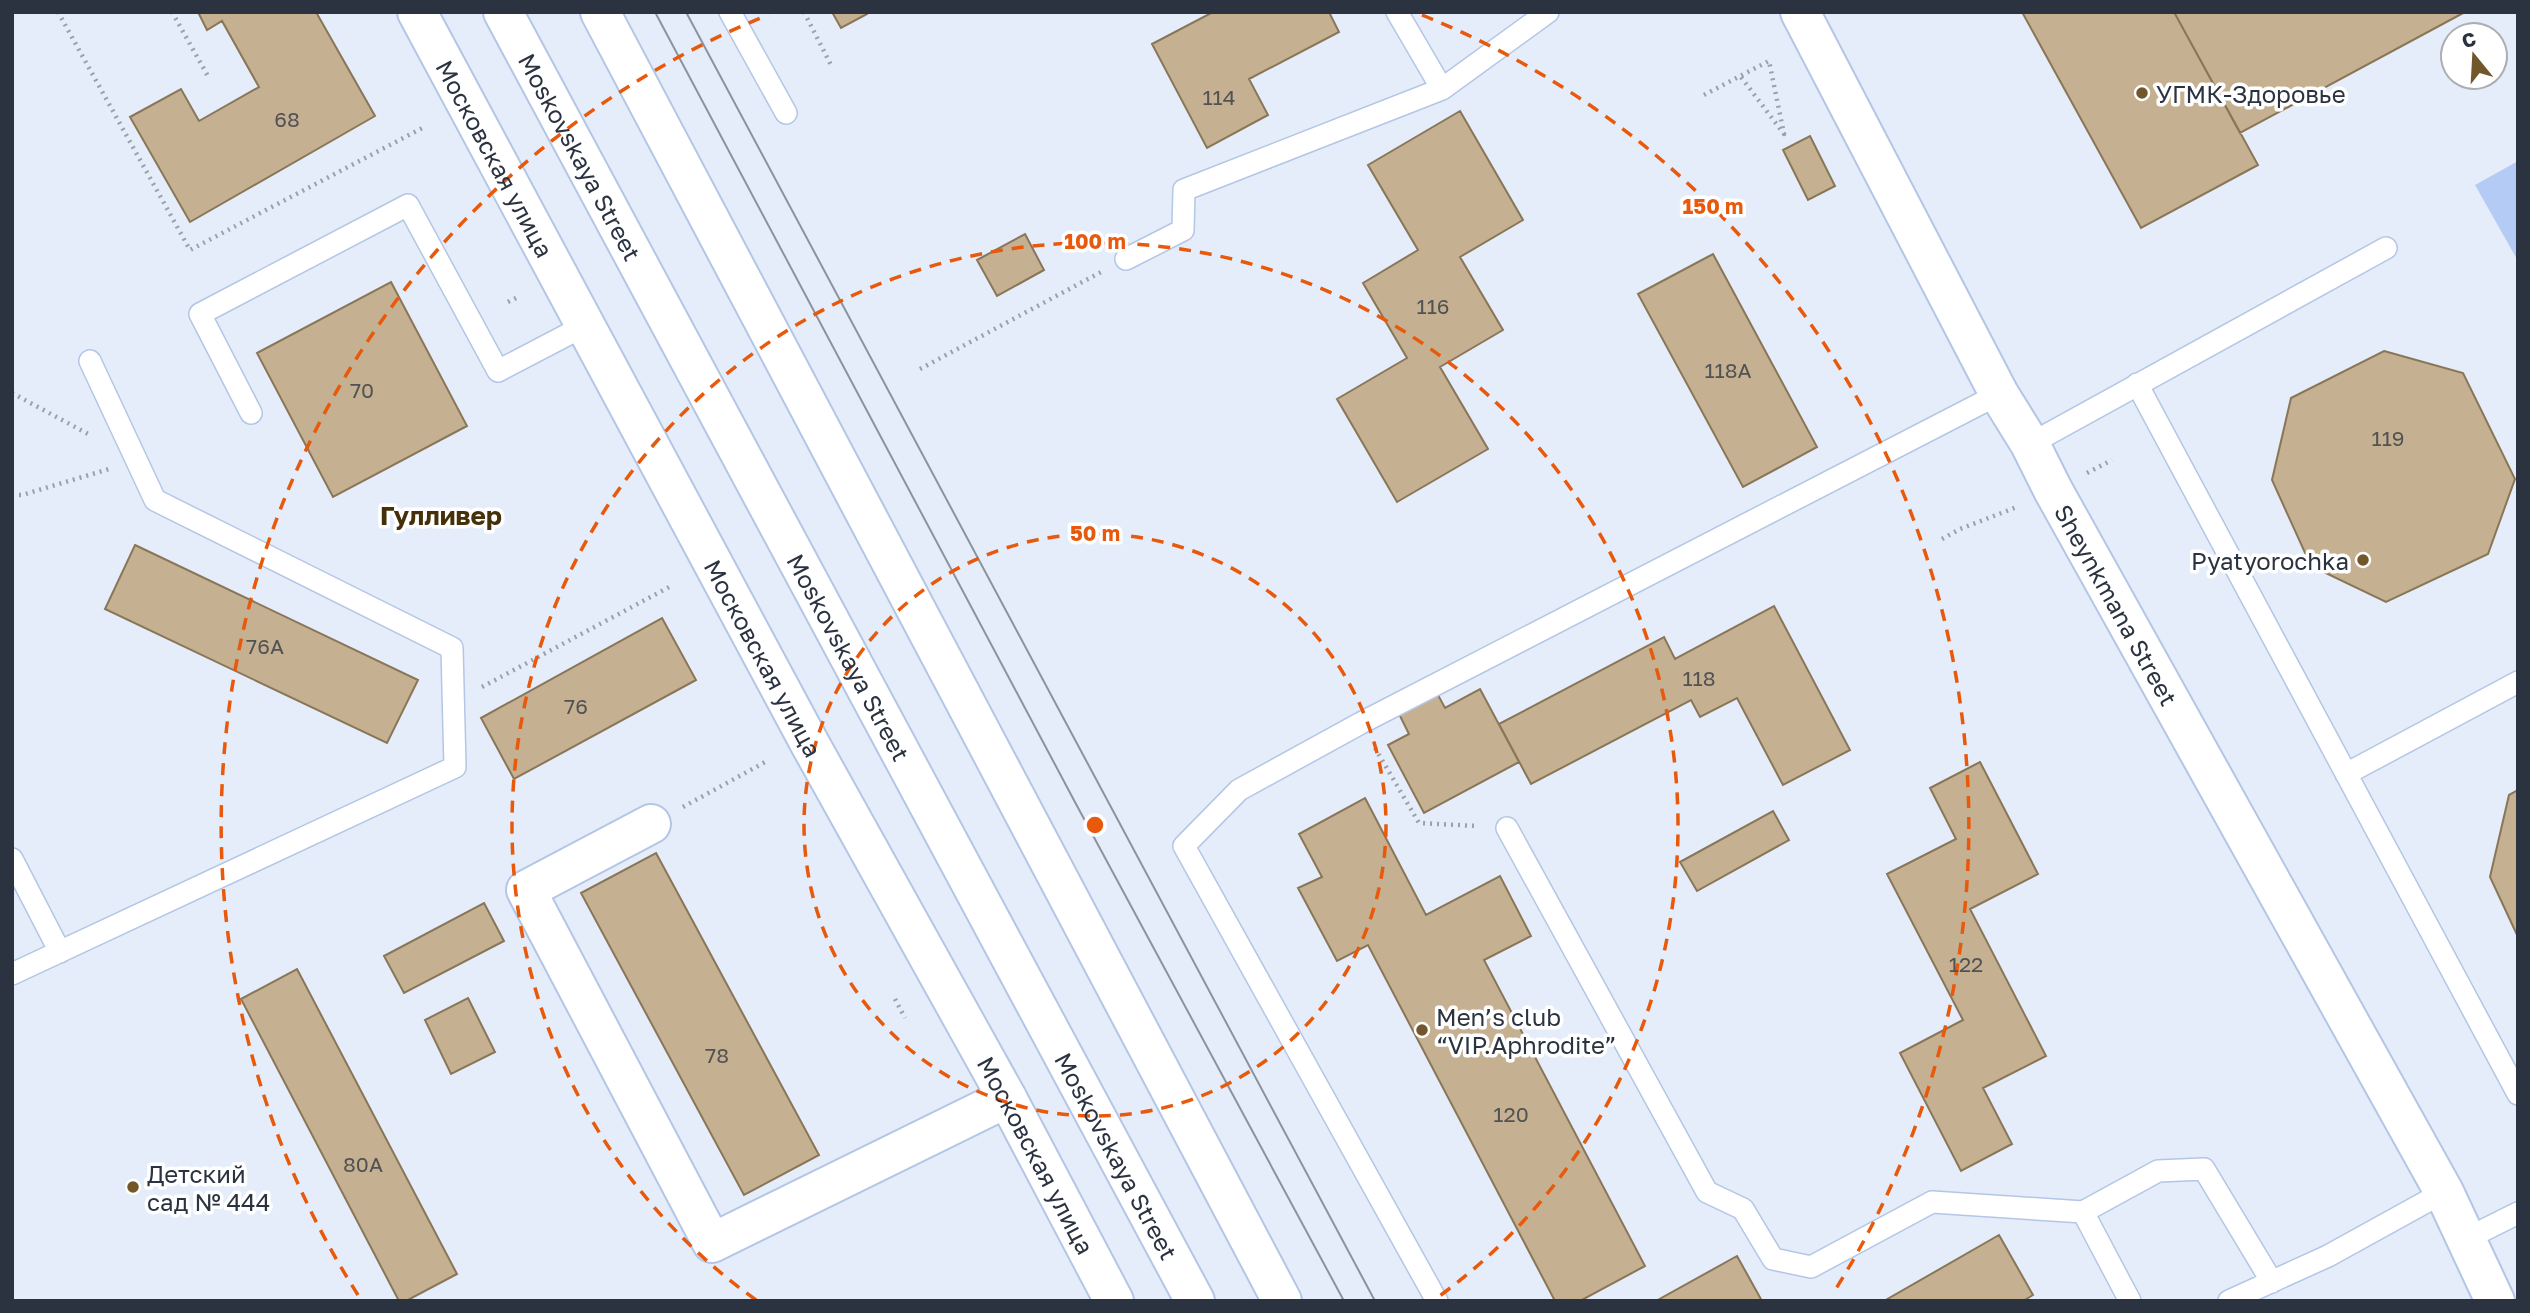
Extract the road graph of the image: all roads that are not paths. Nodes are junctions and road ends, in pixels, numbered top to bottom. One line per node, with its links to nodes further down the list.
1 (417, 12): 12 (street, Московская улица)
2 (503, 12): 33 (street, Moskovskaya Street)
3 (600, 12): 34 (street)
4 (730, 12): 9 (lane)
5 (1397, 12): 8 (lane)
6 (1548, 12): 8 (lane)
7 (1800, 12): 15 (street, Sheynkmana Street)
8 (1441, 89): 11 (lane)
9 (786, 113)
10 (2386, 248): 14 (lane)
11 (1126, 259)
12 (584, 326): 16 (lane); 26 (street, Московская улица)
13 (90, 361): 23 (lane)
14 (2137, 384): 17 (lane); 19 (lane)
15 (1999, 394): 17 (street, Sheynkmana Street); 35 (lane)
16 (251, 413)
17 (2030, 444): 27 (street, Sheynkmana Street)
18 (2518, 682): 19 (lane)
19 (2346, 774): 25 (lane)
20 (651, 824): 26 (street)
21 (1507, 828): 28 (lane)
22 (12, 859): 23 (lane)
23 (60, 952): 24 (lane)
24 (12, 974)
25 (2518, 1094)
26 (1007, 1098): 32 (street, Московская улица)
27 (2444, 1192): 30 (street, Sheynkmana Street); 31 (lane)
28 (2083, 1212): 31 (lane); 36 (lane)
29 (2518, 1213): 30 (lane)
30 (2466, 1239): 38 (street, Sheynkmana Street)
31 (2272, 1282): 37 (lane)
32 (1114, 1301)
33 (1195, 1301)
34 (1282, 1301)
35 (1437, 1301)
36 (2130, 1301)
37 (2229, 1301)
38 (2496, 1301)

